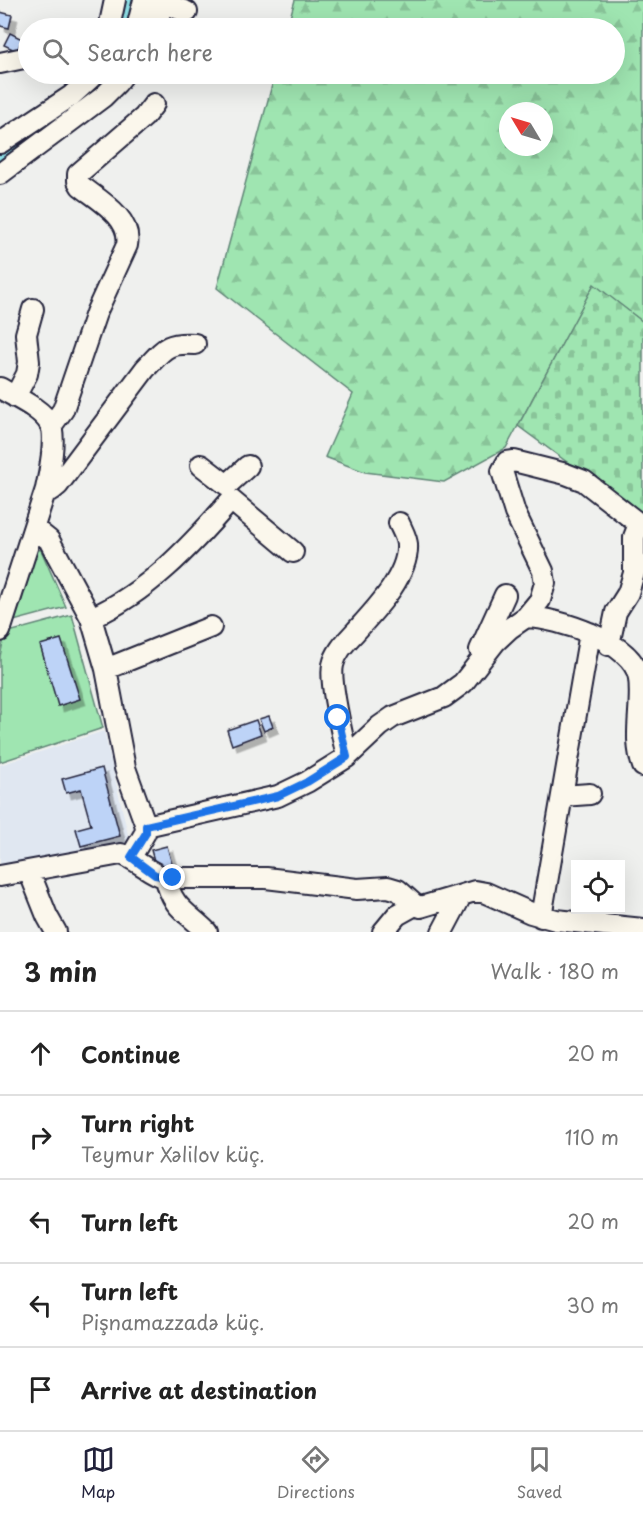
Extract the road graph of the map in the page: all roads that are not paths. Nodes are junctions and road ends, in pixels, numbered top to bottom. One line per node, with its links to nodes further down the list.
1 (115, 0): 4 (street)
2 (157, 1): 3 (street); 5 (street); 6 (street)
3 (187, 12)
4 (111, 18)
5 (144, 18)
6 (156, 18)
7 (18, 59): 8 (street)
8 (0, 63)
9 (84, 84): 12 (street)
10 (116, 84): 13 (street)
11 (154, 104): 17 (street)
12 (0, 143)
13 (0, 174)
14 (33, 309): 16 (street)
15 (195, 344): 20 (street)
16 (8, 393): 17 (street)
17 (52, 425): 20 (street)
18 (201, 465): 21 (street)
19 (248, 466): 21 (street)
20 (46, 489): 24 (street)
21 (229, 493): 25 (street); 28 (street)
22 (399, 523): 35 (street)
23 (641, 525): 27 (street); 32 (street)
24 (34, 528): 28 (street); 30 (street)
25 (293, 552)
26 (506, 595): 34 (street)
27 (526, 617): 31 (street); 34 (street)
28 (91, 618): 33 (street)
29 (211, 627): 33 (street)
30 (0, 631)
31 (590, 633): 32 (street); 38 (street)
32 (609, 645): 36 (street)
33 (106, 669): 39 (street)
34 (472, 672): 35 (street)
35 (347, 757): 39 (street)
36 (643, 766)
37 (590, 794): 38 (street)
38 (562, 796): 46 (street)
39 (146, 826): 40 (street)
40 (131, 857): 41 (street); 43 (street)
41 (29, 871): 42 (street); 48 (street)
42 (0, 876)
43 (166, 878): 45 (street); 49 (street)
44 (460, 896): 45 (street); 46 (street); 51 (street)
45 (415, 905): 50 (street)
46 (541, 917): 47 (street)
47 (643, 929)
48 (56, 932)
49 (207, 932)
50 (383, 932)
51 (442, 932)

